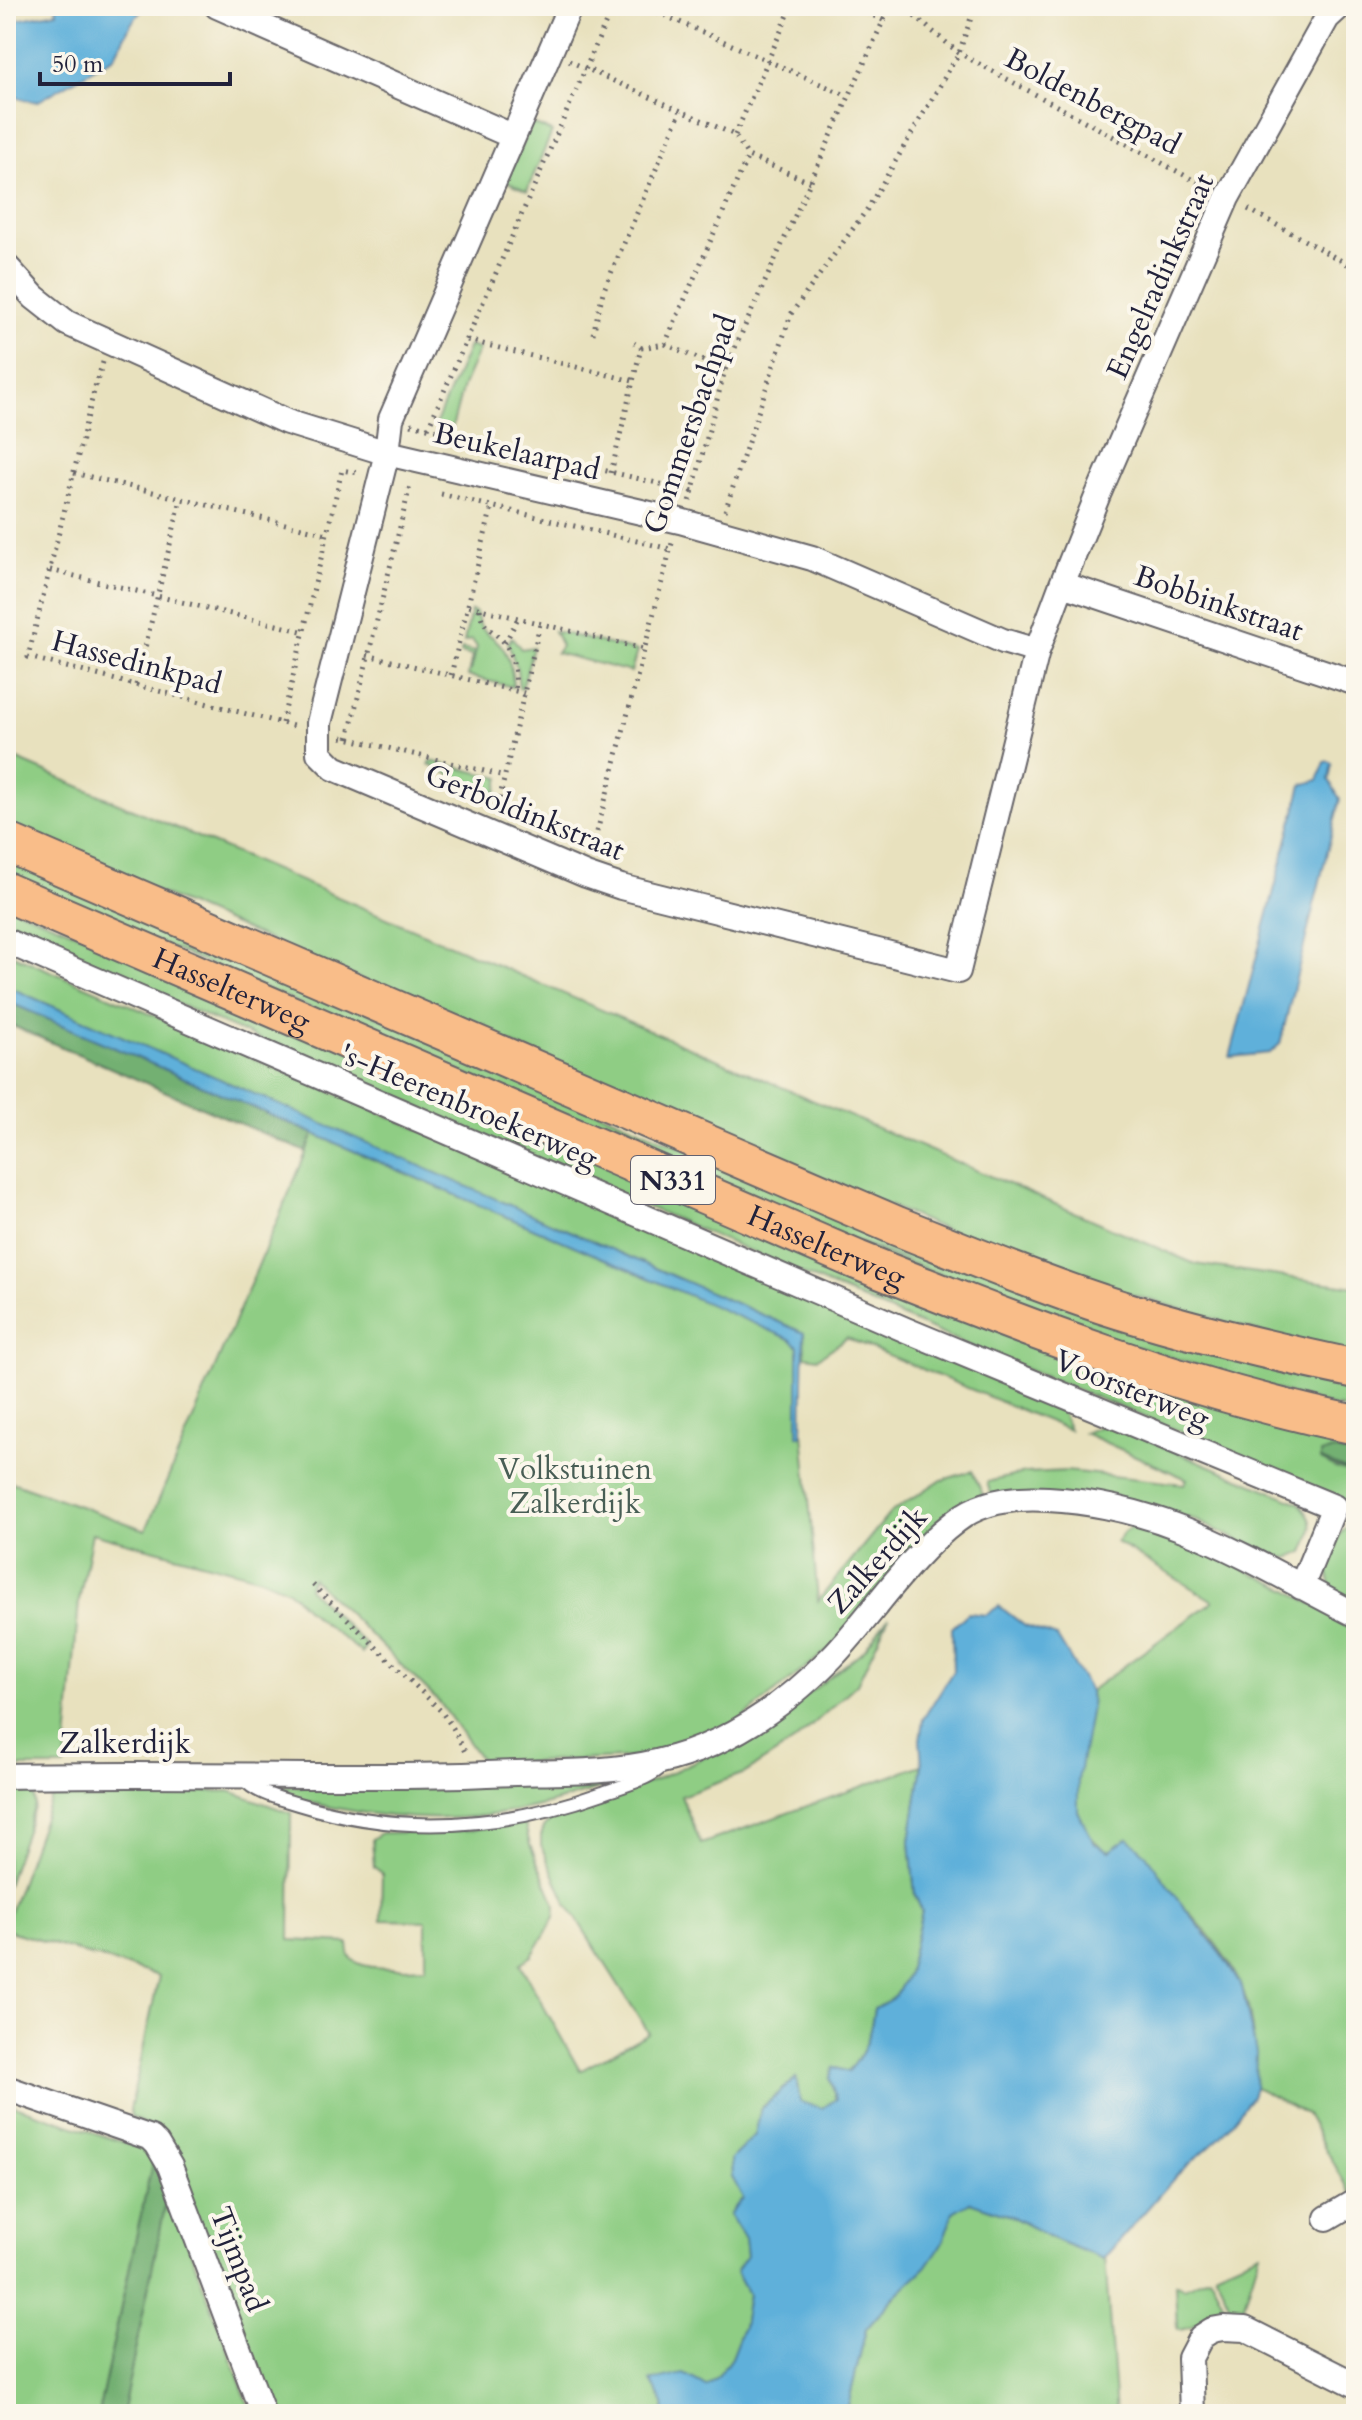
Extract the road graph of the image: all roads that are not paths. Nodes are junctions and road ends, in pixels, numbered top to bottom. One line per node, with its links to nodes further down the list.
1 (217, 6): 4 (street)
2 (570, 6): 4 (street)
3 (1340, 6): 7 (street, Engelradinkstraat)
4 (512, 136): 6 (street)
5 (6, 266): 6 (street, Beukelaarpad)
6 (387, 453): 8 (street, Beukelaarpad); 8 (street, Gerboldinkstraat)
7 (1062, 584): 8 (street, Gerboldinkstraat); 9 (street, Bobbinkstraat)
8 (1037, 651)
9 (1356, 683)
10 (6, 842): 14 (main road, Hasselterweg / N331)
11 (6, 892): 15 (main road, Hasselterweg / N331)
12 (6, 941): 13 (street, 's-Heerenbroekerweg)
13 (906, 1330): 16 (street, Voorsterweg)
14 (1356, 1369)
15 (1356, 1425)
16 (1301, 1587): 17 (street, Zalkerdijk); 18 (street, Zalkerdijk)
17 (1356, 1615)
18 (661, 1761): 20 (street, Zalkerdijk); 20 (lane, Zalkerdijk)
19 (6, 1776): 20 (street, Zalkerdijk)
20 (243, 1776)
21 (6, 2088): 25 (street, Tijmpad)
22 (1356, 2201): 23 (street)
23 (1327, 2218)
24 (1356, 2385): 26 (street)
25 (263, 2414)
26 (1192, 2414)

